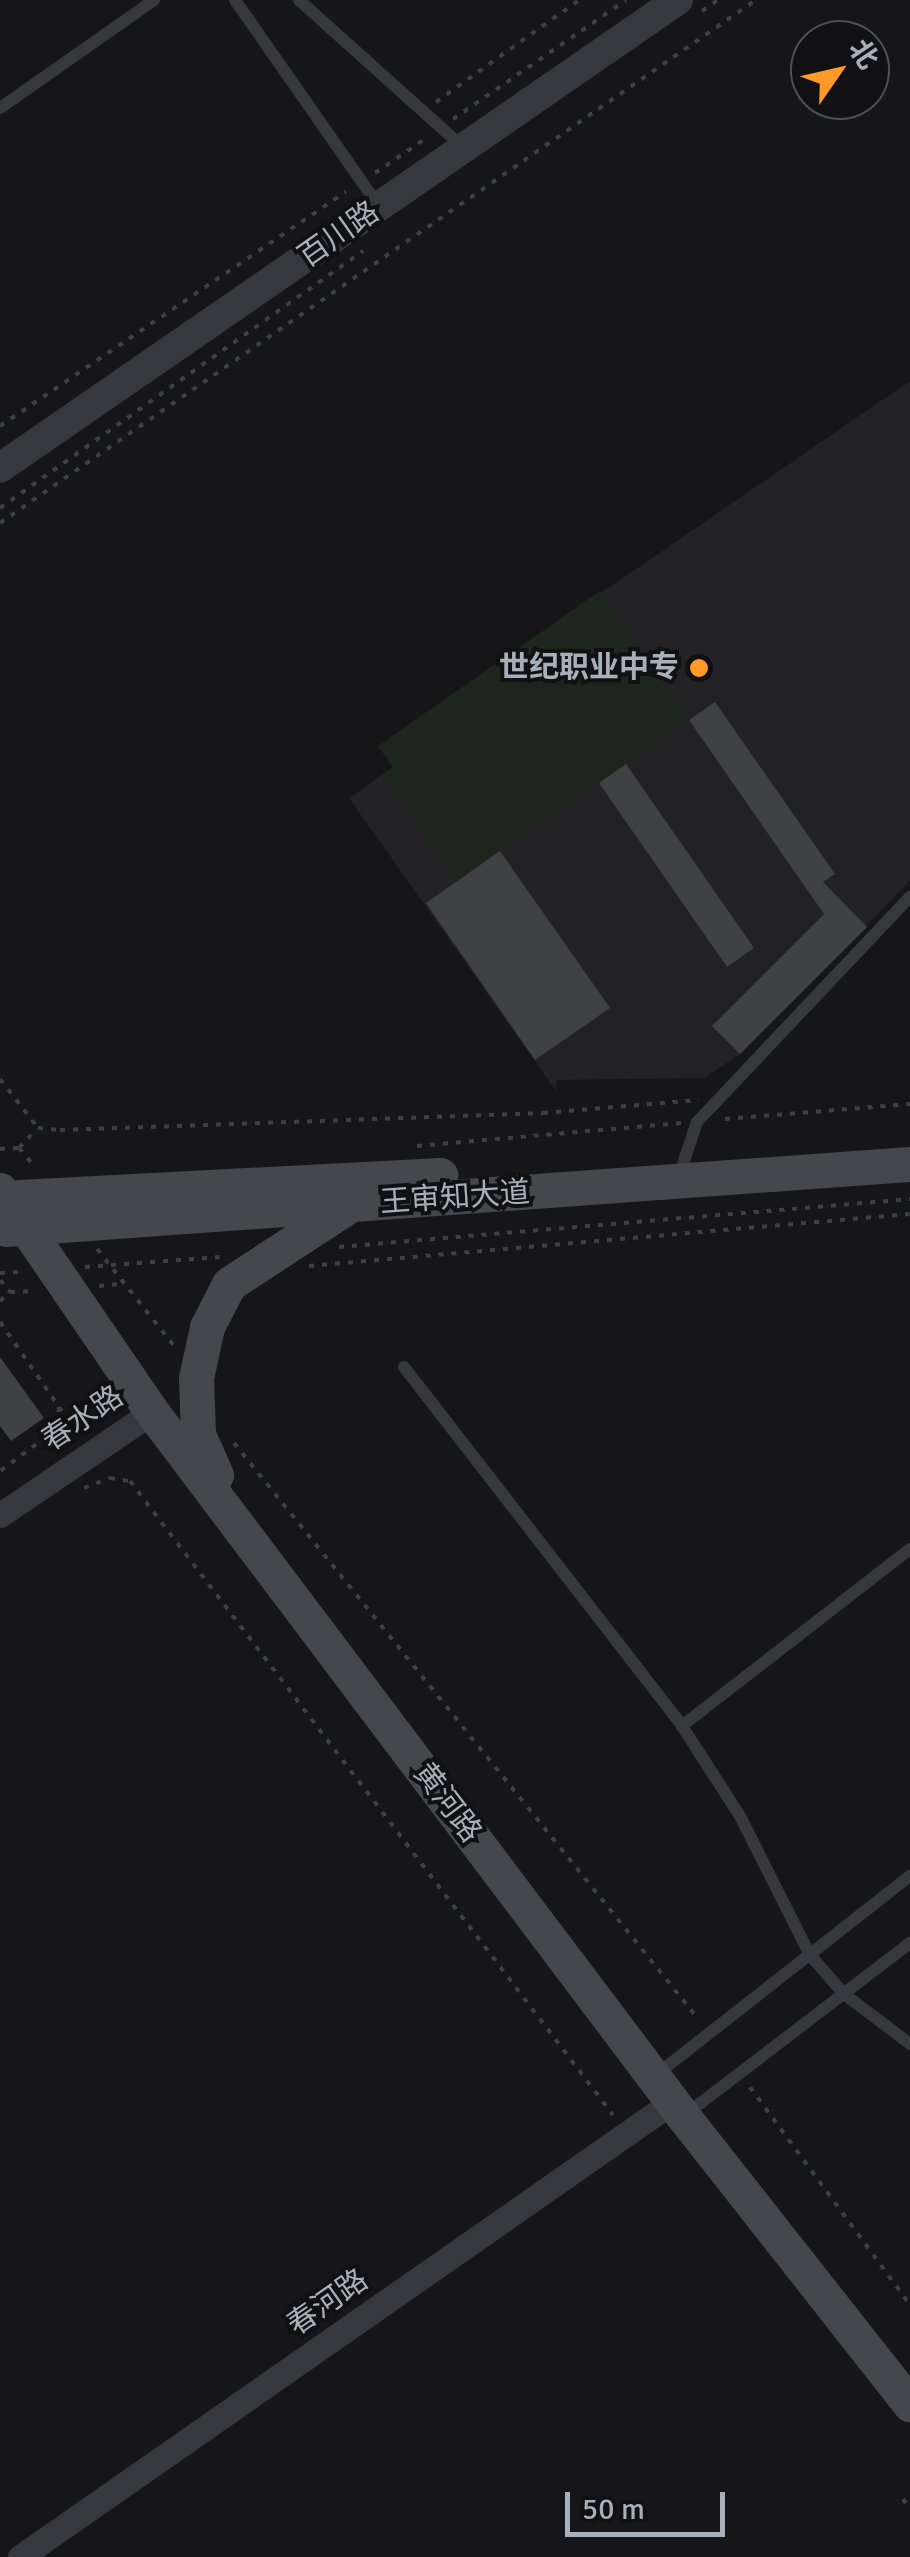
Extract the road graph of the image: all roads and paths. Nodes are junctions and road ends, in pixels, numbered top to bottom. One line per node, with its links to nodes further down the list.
1 (154, 0): 9 (lane)
2 (234, 0): 13 (lane)
3 (299, 0): 10 (lane)
4 (579, 0): 10 (path)
5 (626, 0): 11 (path)
6 (718, 0): 8 (path)
7 (756, 0): 19 (path)
8 (690, 6): 12 (street, 百川路)
9 (0, 108)
10 (423, 111): 11 (lane)
11 (441, 128): 12 (lane); 13 (path)
12 (465, 149): 14 (street, 百川路)
13 (362, 181): 14 (lane); 16 (path)
14 (380, 207): 17 (street, 百川路)
15 (375, 242): 18 (path)
16 (0, 426)
17 (0, 468)
18 (0, 508)
19 (0, 523)
20 (910, 897): 23 (lane)
21 (0, 1078): 25 (path)
22 (910, 1104): 24 (path)
23 (711, 1107): 24 (lane); 25 (path)
24 (697, 1122): 28 (path); 31 (lane)
25 (38, 1128): 27 (path)
26 (910, 1144): 31 (main road)
27 (20, 1148): 29 (path); 35 (path)
28 (397, 1148)
29 (0, 1149)
30 (910, 1164): 31 (main road, 王审知大道)
31 (681, 1171): 33 (main road, 王审知大道); 35 (main road)
32 (910, 1200): 37 (path)
33 (350, 1205): 35 (main road, 王审知大道); 46 (main road)
34 (6, 1209): 35 (main road, 王审知大道); 41 (main road, 黄河路)
35 (67, 1210): 39 (path)
36 (910, 1214): 40 (path)
37 (334, 1248)
38 (222, 1256): 39 (path)
39 (110, 1265): 41 (path); 46 (path)
40 (300, 1268)
41 (53, 1270): 42 (path); 48 (main road, 黄河路)
42 (0, 1273)
43 (10, 1292): 44 (path)
44 (0, 1302)
45 (0, 1322): 50 (path)
46 (202, 1352): 53 (main road)
47 (404, 1367): 55 (lane)
48 (152, 1412): 52 (street, 春水路); 53 (main road, 黄河路)
49 (234, 1442): 60 (path)
50 (0, 1471)
51 (77, 1492): 64 (path)
52 (0, 1515)
53 (238, 1526): 63 (main road, 黄河路)
54 (910, 1548): 55 (lane)
55 (682, 1726): 58 (lane)
56 (910, 1876): 58 (lane)
57 (910, 1943): 59 (lane)
58 (810, 1955): 59 (lane); 60 (lane)
59 (844, 1994): 61 (lane); 62 (lane)
60 (709, 2034): 63 (lane)
61 (910, 2044)
62 (740, 2073): 63 (lane); 65 (path)
63 (670, 2099): 64 (street, 春河路); 66 (main road, 黄河路)
64 (626, 2134): 69 (street, 春河路)
65 (910, 2305)
66 (910, 2404)
67 (903, 2499): 68 (path)
68 (910, 2509)
69 (20, 2557)

